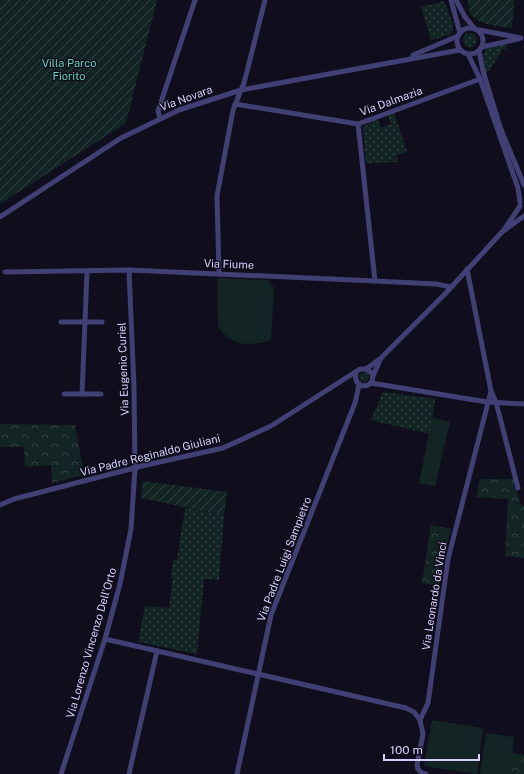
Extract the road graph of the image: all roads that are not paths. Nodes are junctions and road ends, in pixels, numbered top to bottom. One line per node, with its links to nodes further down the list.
1 (196, 0): 15 (street)
2 (265, 0): 13 (street)
3 (451, 0): 6 (street)
4 (456, 0): 5 (street)
5 (476, 29): 6 (street); 7 (street); 8 (street)
6 (459, 35): 9 (street); 11 (street, Via Novara)
7 (523, 38): 8 (street)
8 (481, 49): 10 (street); 17 (street)
9 (460, 50): 10 (street); 11 (street, Via Novara)
10 (468, 54): 12 (street)
11 (403, 59): 13 (street, Via Novara)
12 (480, 79): 16 (street, Via Dalmazia); 18 (street)
13 (241, 90): 14 (street); 15 (street, Via Novara)
14 (235, 104): 16 (street, Via Dalmazia); 26 (street)
15 (160, 118): 20 (street, Via Novara)
16 (358, 124): 27 (street)
17 (524, 185)
18 (521, 202): 19 (street); 21 (street, Via Padre Reginaldo Giuliani)
19 (524, 215): 21 (street, Via Padre Reginaldo Giuliani)
20 (0, 217)
21 (502, 232): 22 (street, Via Padre Reginaldo Giuliani)
22 (468, 269): 28 (street, Via Padre Reginaldo Giuliani); 39 (street)
23 (129, 270): 25 (street, Via Fiume); 26 (street, Via Fiume); 46 (street, Via Eugenio Curiel)
24 (5, 272): 25 (street, Via Fiume)
25 (87, 272): 30 (street)
26 (219, 274): 27 (street, Via Fiume)
27 (375, 281): 28 (street, Via Fiume)
28 (451, 287): 32 (street, Via Padre Reginaldo Giuliani)
29 (61, 322): 30 (street)
30 (85, 322): 31 (street); 41 (street)
31 (102, 322)
32 (380, 359): 33 (street, Via Padre Reginaldo Giuliani); 35 (street, Via Padre Reginaldo Giuliani)
33 (366, 369): 34 (street, Via Padre Reginaldo Giuliani); 35 (street)
34 (356, 373): 36 (street, Via Padre Reginaldo Giuliani); 38 (street)
35 (373, 376): 37 (street, Via Padre Reginaldo Giuliani)
36 (339, 383): 38 (street, Via Padre Reginaldo Giuliani); 46 (street, Via Padre Reginaldo Giuliani)
37 (371, 383): 38 (street, Via Padre Reginaldo Giuliani); 43 (street)
38 (360, 384): 51 (street, Via Padre Luigi Sampietro)
39 (491, 391): 43 (street, Via Leonardo da Vinci); 44 (street)
40 (64, 394): 41 (street)
41 (82, 394): 42 (street)
42 (101, 394)
43 (487, 402): 44 (street); 52 (street, Via Leonardo da Vinci)
44 (496, 402): 45 (street); 47 (street)
45 (524, 404)
46 (135, 468): 48 (street, Via Padre Reginaldo Giuliani); 49 (street, Via Lorenzo Vincenzo Dell'Orto)
47 (518, 488)
48 (0, 505)
49 (104, 639): 50 (street); 54 (street, Via Lorenzo Vincenzo Dell'Orto)
50 (157, 651): 51 (street); 55 (street)
51 (258, 675): 52 (street); 56 (street, Via Padre Luigi Sampietro)
52 (420, 720): 53 (street, Via Leonardo da Vinci)
53 (417, 772): 57 (street)
54 (61, 774)
55 (130, 774)
56 (237, 774)
57 (426, 774)

